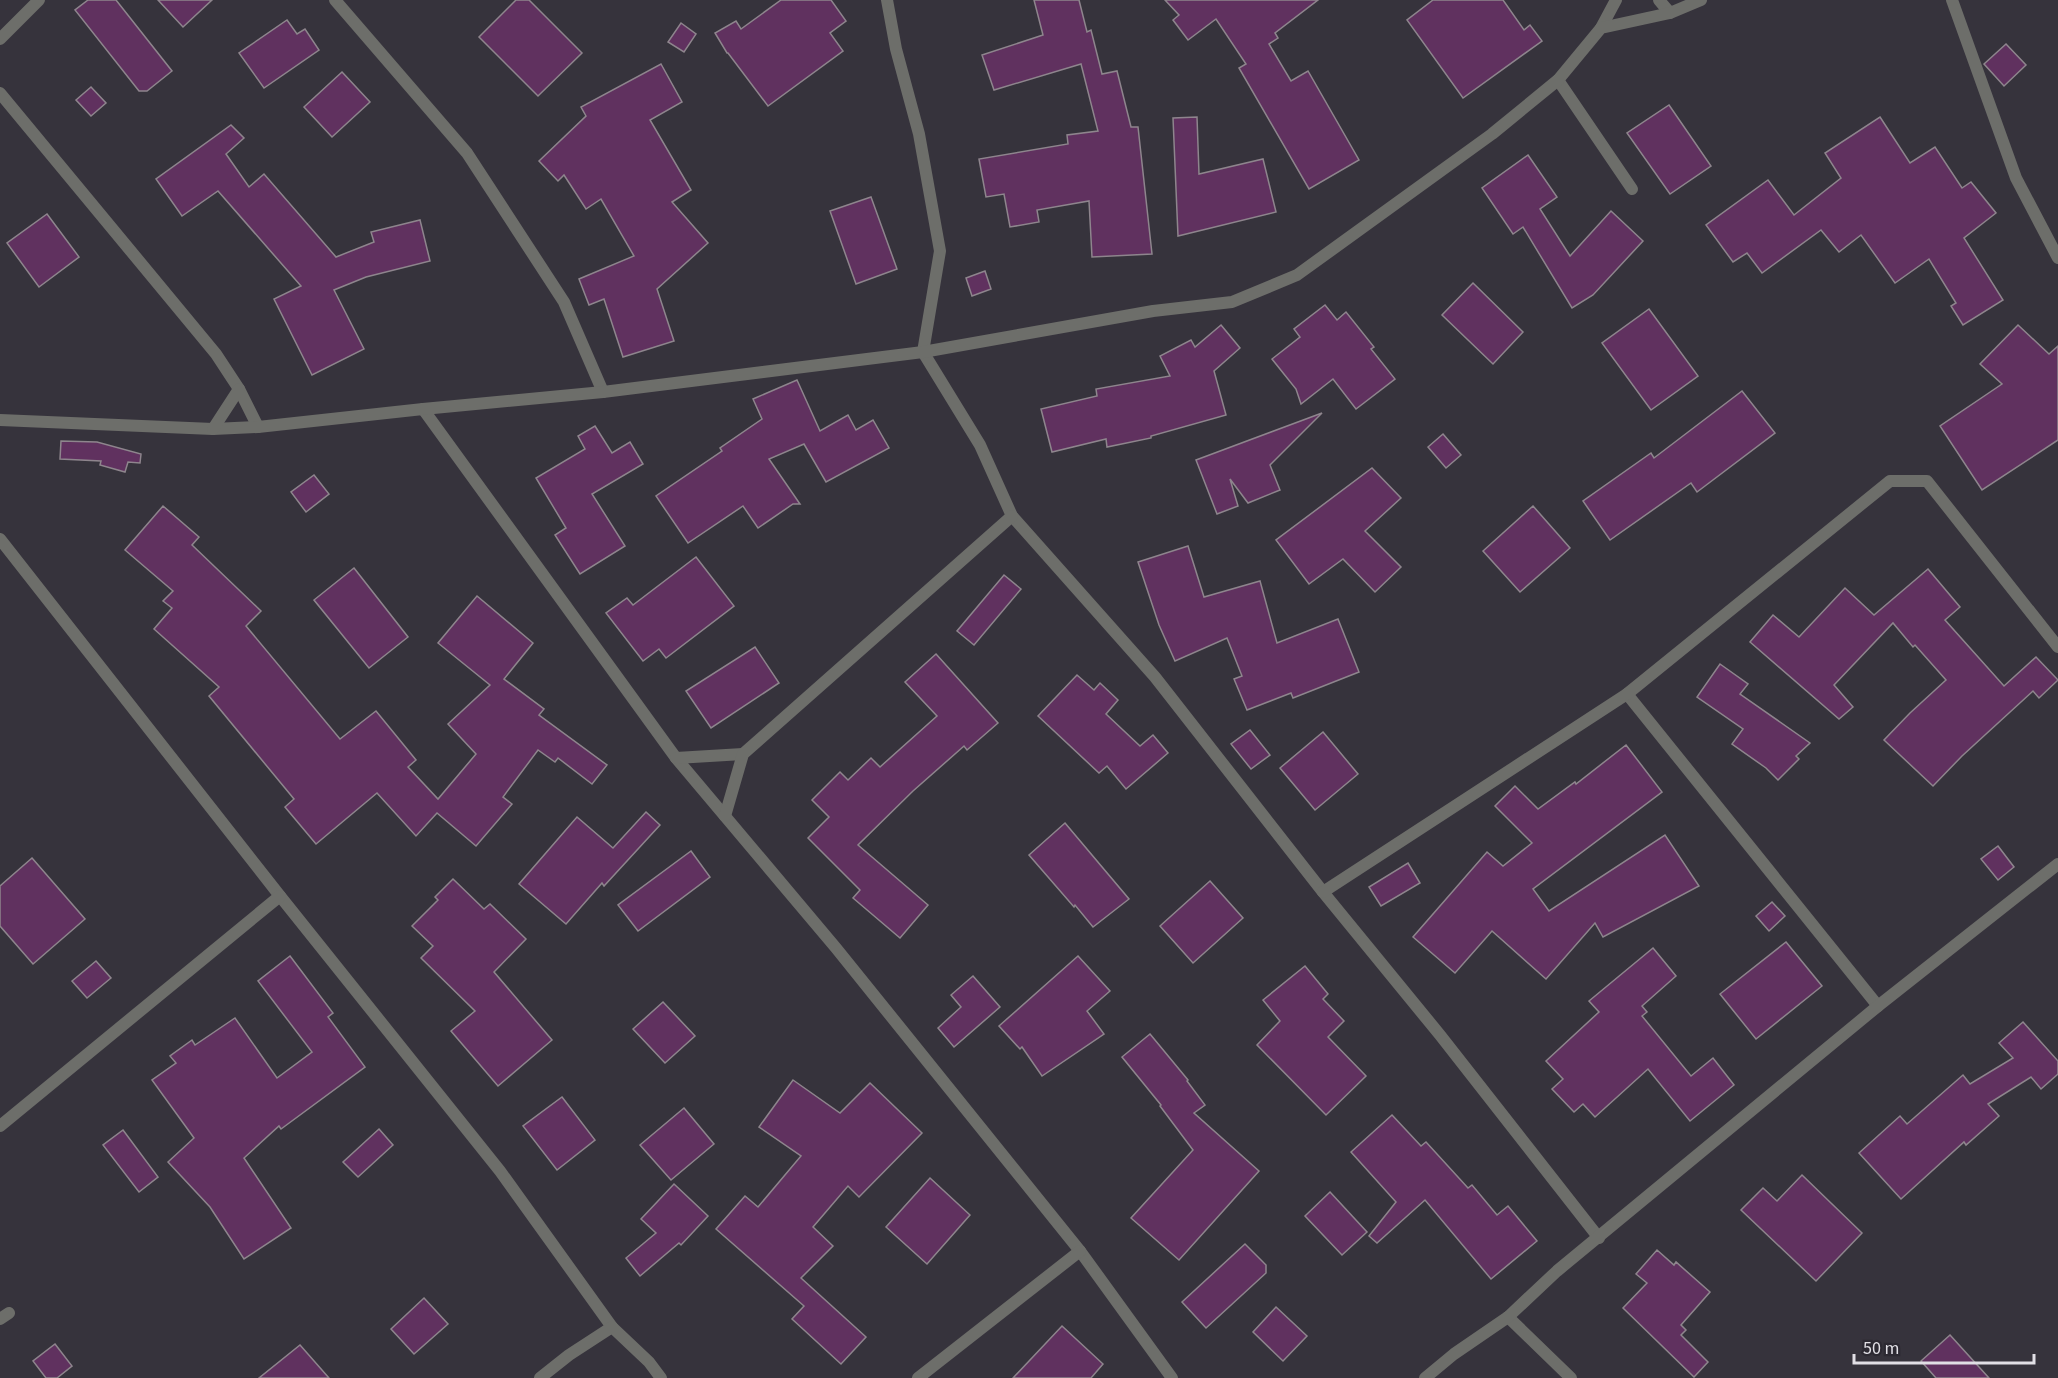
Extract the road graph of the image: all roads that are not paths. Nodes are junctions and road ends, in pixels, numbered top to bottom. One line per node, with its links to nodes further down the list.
1 (39, 0): 10 (street)
2 (335, 0): 17 (street)
3 (887, 0): 15 (street)
4 (1616, 0): 9 (street)
5 (1659, 0): 8 (street)
6 (1701, 0): 8 (street)
7 (1952, 0): 14 (street)
8 (1670, 13): 9 (street)
9 (1601, 28): 11 (street)
10 (0, 39)
11 (1558, 80): 13 (street); 15 (street)
12 (0, 93): 16 (street)
13 (1632, 189)
14 (2058, 258)
15 (923, 352): 17 (street); 22 (street)
16 (239, 389): 20 (street); 21 (street)
17 (603, 392): 18 (street)
18 (423, 409): 20 (street); 27 (street)
19 (0, 420): 21 (street)
20 (258, 427): 21 (street)
21 (213, 429)
22 (1012, 516): 26 (street); 30 (street)
23 (0, 539): 31 (street)
24 (2058, 647): 25 (street)
25 (1627, 694): 30 (street); 32 (street)
26 (743, 754): 27 (street); 28 (street)
27 (676, 758): 28 (street)
28 (725, 816): 35 (street)
29 (2058, 864): 32 (street)
30 (1323, 892): 34 (street)
31 (280, 896): 33 (street); 37 (street)
32 (1878, 1006): 34 (street)
33 (0, 1126)
34 (1599, 1238): 36 (street)
35 (1080, 1251): 40 (street); 41 (street)
36 (1508, 1317): 42 (street); 43 (street)
37 (612, 1327): 38 (street); 39 (street)
38 (540, 1378)
39 (661, 1378)
40 (918, 1378)
41 (1172, 1378)
42 (1425, 1378)
43 (1571, 1378)

